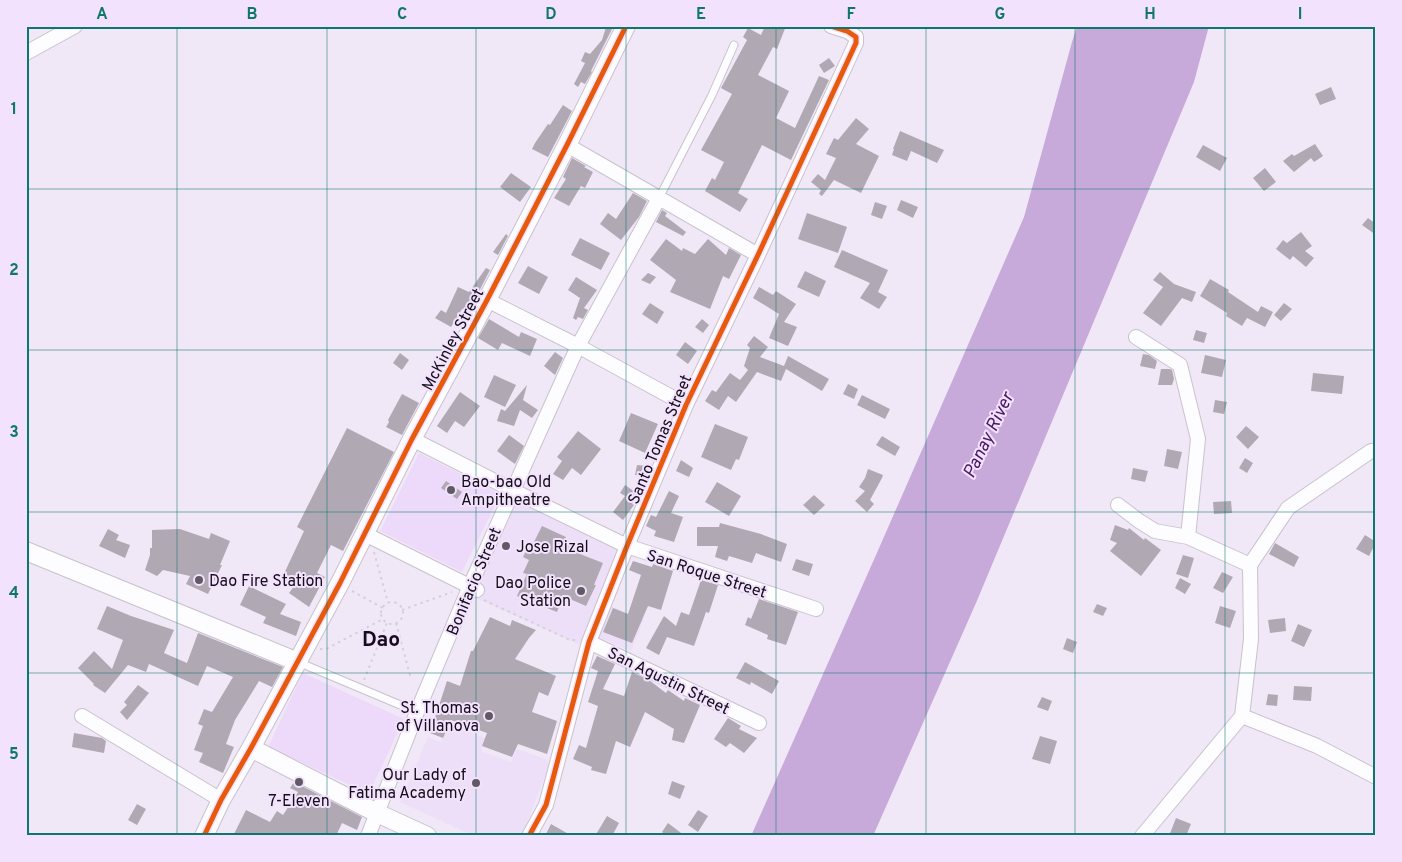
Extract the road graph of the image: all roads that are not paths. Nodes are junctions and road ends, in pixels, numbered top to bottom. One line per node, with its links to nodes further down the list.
1 (75, 26): 6 (street)
2 (626, 26): 7 (street, McKinley Street)
3 (831, 26): 4 (street)
4 (851, 32): 9 (street, Santo Tomas Street)
5 (734, 45): 8 (lane)
6 (26, 53)
7 (567, 145): 8 (street); 10 (street, McKinley Street)
8 (659, 198): 9 (street); 12 (street, Bonifacio Street)
9 (758, 255): 13 (street, Santo Tomas Street)
10 (487, 300): 12 (street); 14 (street, McKinley Street)
11 (1136, 337): 19 (street)
12 (578, 346): 13 (street); 16 (street, Bonifacio Street)
13 (686, 406): 20 (street, Santo Tomas Street)
14 (412, 439): 16 (street, San Roque Street); 18 (street, McKinley Street)
15 (1376, 450): 22 (street)
16 (512, 490): 20 (street, San Roque Street); 23 (street, Bonifacio Street)
17 (1118, 505): 19 (street)
18 (367, 535): 23 (street); 26 (street, McKinley Street)
19 (1188, 537): 22 (street)
20 (627, 546): 24 (street, San Roque Street); 25 (street, Santo Tomas Street)
21 (26, 551): 26 (street)
22 (1250, 565): 29 (street)
23 (474, 588): 27 (street, Bonifacio Street)
24 (816, 609)
25 (589, 642): 30 (street, San Agustin Street); 38 (street, Santo Tomas Street)
26 (301, 656): 27 (lane); 31 (street, McKinley Street)
27 (417, 712): 34 (street, Bonifacio Street)
28 (82, 716): 33 (street)
29 (1242, 716): 32 (street); 39 (street)
30 (759, 723)
31 (251, 748): 33 (street, McKinley Street); 34 (street)
32 (1376, 777)
33 (221, 800): 35 (street, McKinley Street)
34 (377, 813): 36 (street, Bonifacio Street); 37 (street)
35 (204, 836)
36 (368, 836)
37 (427, 836)
38 (529, 836)
39 (1142, 836)

